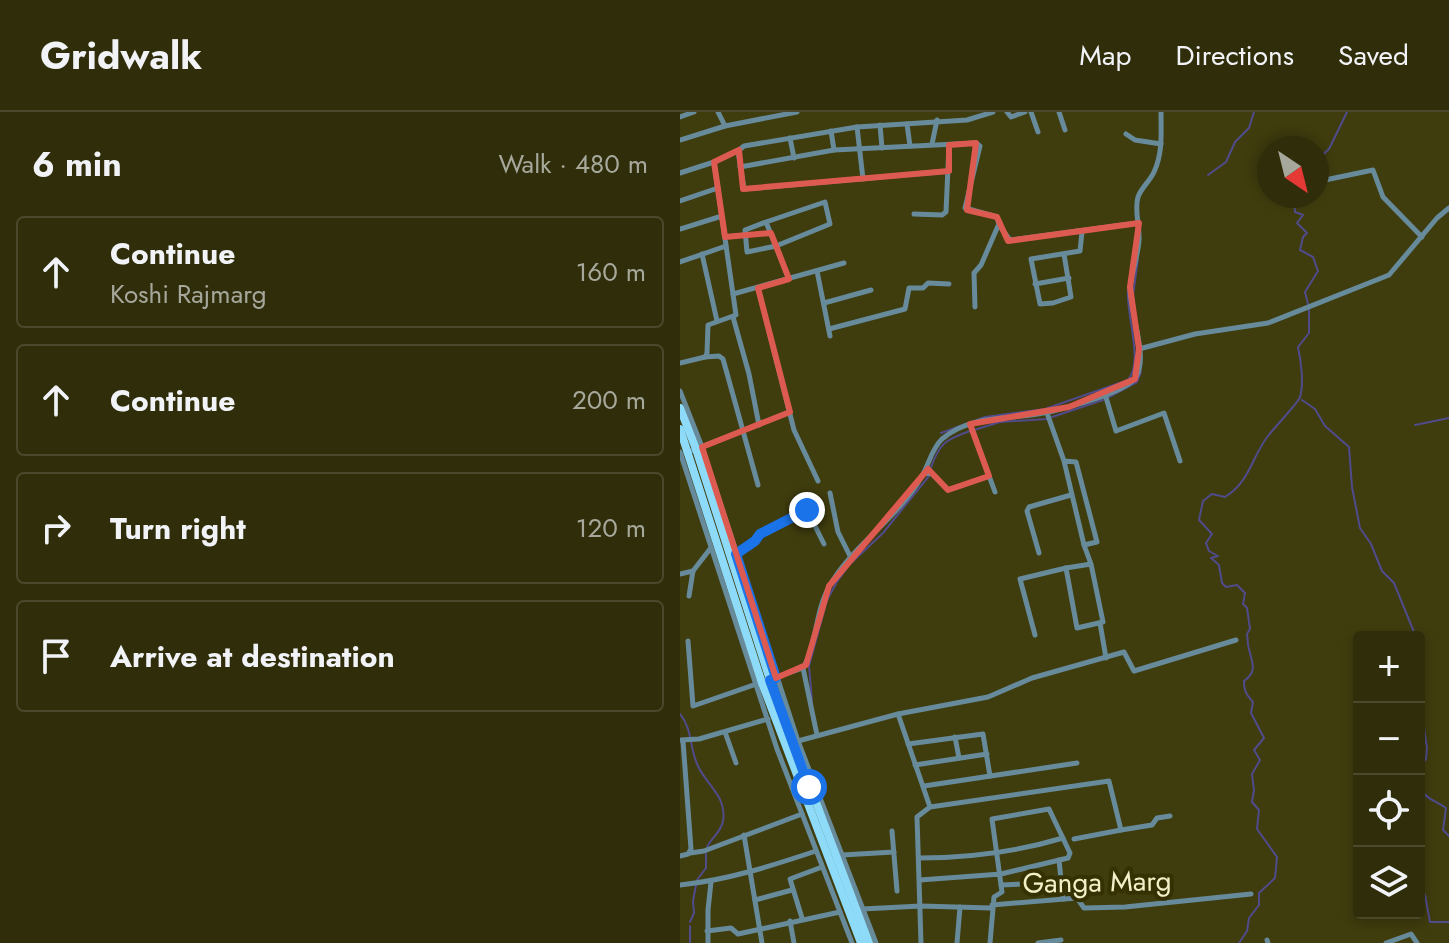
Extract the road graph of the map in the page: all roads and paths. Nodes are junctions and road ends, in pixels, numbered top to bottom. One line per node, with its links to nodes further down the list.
1 (694, 112): 9 (street)
2 (718, 112): 13 (street)
3 (797, 112): 13 (street)
4 (993, 112): 10 (street)
5 (1007, 112): 6 (street)
6 (1028, 112): 17 (street)
7 (1059, 112): 15 (street)
8 (1161, 112): 22 (street)
9 (680, 117)
10 (937, 120): 11 (street); 21 (street)
11 (907, 124): 12 (street); 24 (street)
12 (880, 125): 14 (street); 25 (street)
13 (725, 126): 20 (street)
14 (857, 127): 16 (street); 26 (street)
15 (1065, 130)
16 (831, 131): 19 (street); 28 (street)
17 (1038, 132)
18 (1126, 134): 22 (street)
19 (790, 138): 27 (street); 29 (street)
20 (680, 140)
21 (932, 144): 23 (street); 24 (street)
22 (1161, 144): 42 (street)
23 (949, 145): 32 (street); 43 (street)
24 (910, 146): 25 (street)
25 (882, 148): 26 (street)
26 (860, 149): 28 (street); 34 (street)
27 (739, 150): 30 (street); 31 (street)
28 (834, 150): 29 (street)
29 (794, 158): 31 (street)
30 (714, 162): 33 (street); 36 (street)
31 (740, 167): 34 (street)
32 (949, 171): 34 (street); 39 (street)
33 (680, 173)
34 (863, 179)
35 (1329, 179): 48 (street)
36 (718, 188): 37 (street); 40 (street)
37 (680, 201)
38 (1449, 208): 48 (street)
39 (914, 214)
40 (722, 216): 44 (street); 47 (street)
41 (766, 222): 46 (street); 50 (street); 50 (street)
42 (1139, 223): 45 (street); 67 (street)
43 (999, 225): 45 (street); 64 (street)
44 (680, 229)
45 (1082, 232): 52 (street)
46 (745, 235): 47 (street); 50 (street)
47 (725, 237): 49 (street)
48 (1422, 237): 67 (street)
49 (726, 246): 51 (street); 62 (street)
50 (776, 246): 57 (street)
51 (702, 254): 53 (street); 66 (street)
52 (1064, 254): 56 (street); 59 (street)
53 (680, 262)
54 (844, 263): 55 (street)
55 (817, 271): 57 (street); 63 (street)
56 (1069, 278): 59 (street); 59 (street)
57 (789, 279): 60 (street)
58 (949, 284): 63 (street)
59 (1035, 284)
60 (758, 288): 62 (street); 73 (street)
61 (871, 290): 63 (street)
62 (733, 294): 65 (street)
63 (824, 303)
64 (975, 307)
65 (733, 317): 66 (street); 76 (street)
66 (717, 321): 68 (street)
67 (1139, 349): 71 (street)
68 (705, 357): 69 (street); 78 (street)
69 (680, 363)
70 (680, 391): 79 (street)
71 (1105, 394): 74 (street); 81 (street)
72 (680, 408): 79 (main road)
73 (790, 412): 76 (street); 84 (street)
74 (1047, 413): 75 (street); 80 (street)
75 (970, 424): 82 (street); 83 (street)
76 (759, 425): 78 (street)
77 (680, 429): 79 (main road)
78 (742, 431): 79 (street); 85 (street)
79 (689, 451): 91 (street); 93 (street); 106 (main road)
80 (1064, 461): 88 (street); 90 (street)
81 (1180, 461)
82 (924, 473): 83 (street); 94 (street)
83 (989, 476): 86 (street)
84 (818, 481)
85 (758, 485)
86 (995, 492)
87 (830, 493): 94 (street)
88 (1071, 495): 90 (street); 92 (street)
89 (824, 544): 93 (street)
90 (1084, 545): 95 (street)
91 (710, 549): 97 (street); 106 (street)
92 (1039, 553)
93 (736, 554): 106 (street)
94 (851, 558): 105 (street)
95 (1091, 564): 96 (street); 100 (street)
96 (1066, 568): 100 (street); 101 (street)
97 (693, 571): 98 (street); 99 (street)
98 (680, 574)
99 (689, 596)
100 (1100, 623): 104 (street)
101 (1035, 635)
102 (1236, 640): 104 (street)
103 (688, 641): 106 (street)
104 (1106, 658): 107 (street)
105 (803, 668): 106 (street); 110 (street)
106 (766, 682): 108 (main road); 108 (street)
107 (898, 714): 110 (street); 114 (street)
108 (781, 715): 109 (street); 113 (street); 123 (street); 156 (main road)
109 (725, 732): 112 (street); 117 (street)
110 (817, 735): 113 (street)
111 (955, 737): 114 (street); 115 (street); 116 (street)
112 (686, 740): 125 (street)
113 (798, 741): 136 (street)
114 (908, 744): 119 (street)
115 (987, 754): 116 (street); 120 (street)
116 (959, 758): 119 (street)
117 (736, 763)
118 (1077, 763): 120 (street)
119 (915, 765): 121 (street)
120 (990, 776): 121 (street)
121 (924, 786): 122 (street)
122 (930, 807): 127 (street); 138 (street)
123 (802, 814): 129 (street); 132 (street)
124 (1170, 816): 127 (street)
125 (689, 820): 126 (street); 135 (street)
126 (680, 822)
127 (1121, 830): 131 (street)
128 (892, 831): 133 (street)
129 (744, 835): 135 (street); 141 (street)
130 (1063, 838): 134 (street); 134 (street); 139 (street)
131 (1074, 839)
132 (816, 851): 140 (street); 141 (street)
133 (894, 852): 136 (street); 149 (street)
134 (997, 853): 138 (street); 142 (street)
135 (688, 854): 137 (street)
136 (842, 855): 156 (street)
137 (680, 856)
138 (919, 858): 143 (street)
139 (1059, 860): 142 (street); 145 (street)
140 (822, 867): 148 (street); 156 (street)
141 (751, 872): 144 (street); 152 (street)
142 (1001, 874): 143 (street); 147 (street)
143 (920, 880): 153 (street)
144 (711, 882): 146 (street); 160 (street)
145 (1061, 882): 147 (street); 151 (street)
146 (680, 885)
147 (1001, 885): 155 (street)
148 (792, 890): 152 (street); 157 (street)
149 (897, 891)
150 (1251, 894): 151 (street, Ganga Marg)
151 (1063, 899): 155 (street, Ganga Marg)
152 (755, 900): 159 (street)
153 (921, 906): 154 (street, Ganga Marg); 156 (street, Ganga Marg); 170 (street)
154 (960, 907): 155 (street, Ganga Marg); 171 (street)
155 (992, 907): 172 (street)
156 (852, 911): 157 (street, Ganga Marg); 166 (street); 167 (main road); 168 (main road); 169 (street)
157 (802, 918): 158 (street, Ganga Marg)
158 (790, 921): 159 (street, Ganga Marg); 165 (street)
159 (760, 929): 160 (street, Ganga Marg); 164 (street)
160 (707, 931): 163 (street)
161 (1061, 940): 173 (street)
162 (1395, 941): 174 (street); 175 (street)
163 (708, 943)
164 (762, 943)
165 (794, 943)
166 (852, 943)
167 (861, 943)
168 (869, 943)
169 (876, 943)
170 (921, 943)
171 (957, 943)
172 (990, 943)
173 (1038, 943)
174 (1386, 943)
175 (1417, 943)

